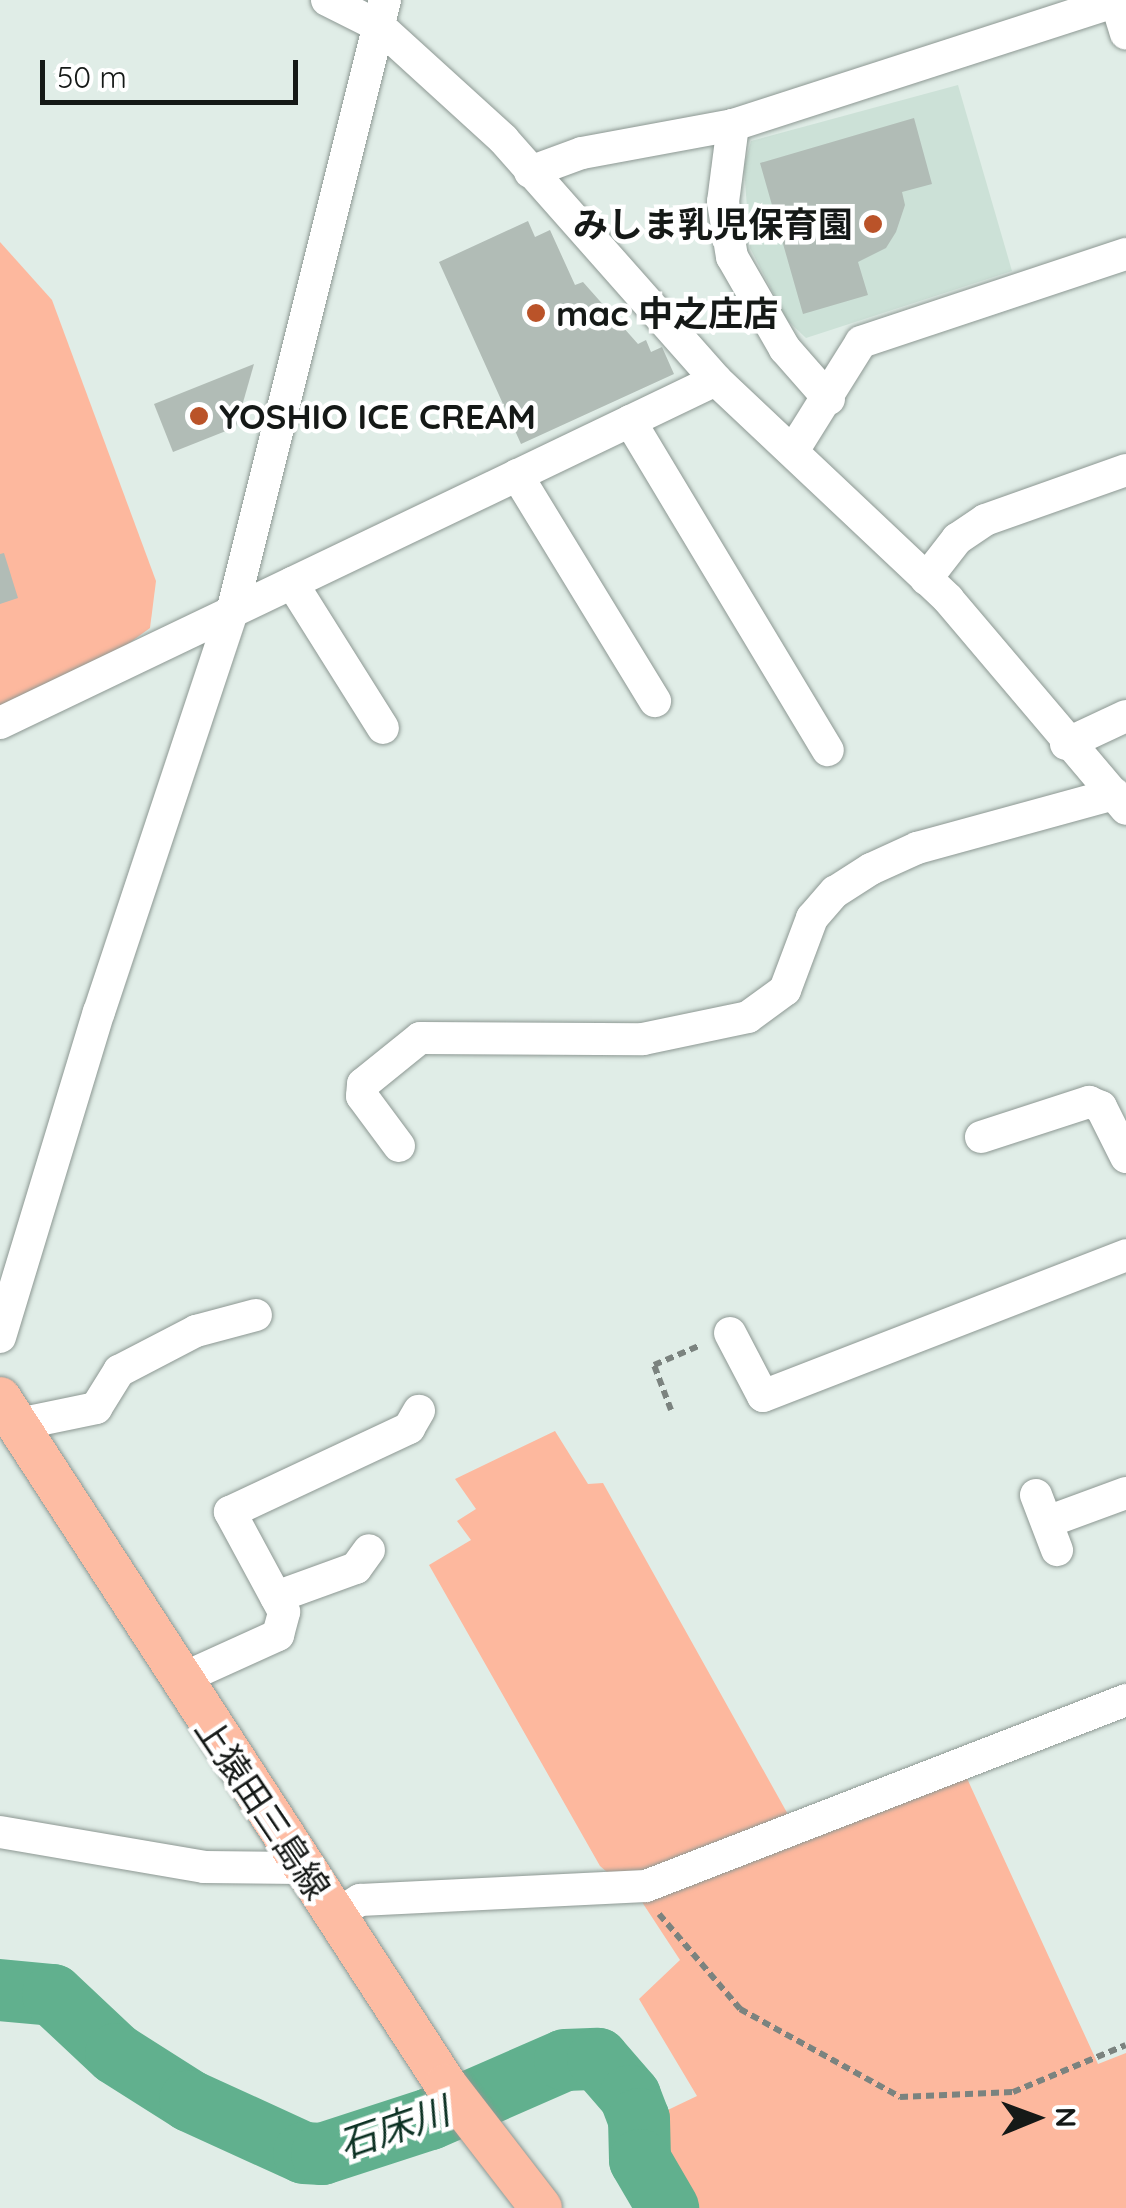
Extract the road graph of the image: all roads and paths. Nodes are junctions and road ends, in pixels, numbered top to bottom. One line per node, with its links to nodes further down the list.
1 (328, 0): 4 (street)
2 (1117, 1): 3 (street); 5 (street)
3 (1054, 10): 6 (street)
4 (382, 13): 7 (street); 17 (street)
5 (1126, 33)
6 (733, 125): 7 (street); 10 (street)
7 (530, 172): 9 (street)
8 (1126, 254): 10 (street)
9 (716, 380): 11 (street); 12 (street)
10 (829, 399): 12 (street)
11 (630, 420): 14 (street); 23 (street)
12 (792, 451): 15 (street)
13 (1126, 470): 15 (street)
14 (516, 476): 16 (street); 18 (street)
15 (926, 579): 22 (street)
16 (292, 583): 17 (street); 21 (street)
17 (232, 612): 20 (street); 31 (street)
18 (655, 701)
19 (1126, 716): 22 (street)
20 (0, 723)
21 (383, 728)
22 (1066, 744): 24 (street)
23 (828, 750)
24 (1120, 802): 26 (street)
25 (980, 1138): 27 (street)
26 (399, 1146)
27 (1126, 1157)
28 (1126, 1254): 30 (street)
29 (256, 1315): 33 (street)
30 (730, 1333): 32 (path)
31 (0, 1337)
32 (671, 1410)
33 (10, 1411): 39 (main road, 上猿田三島線)
34 (419, 1412): 38 (street)
35 (1126, 1493): 36 (street)
36 (1047, 1522)
37 (369, 1550): 38 (street)
38 (276, 1597): 39 (street)
39 (179, 1680): 42 (main road, 上猿田三島線)
40 (1126, 1700): 43 (street)
41 (0, 1832): 42 (street)
42 (302, 1868): 44 (main road, 上猿田三島線)
43 (646, 1886): 44 (street); 45 (path)
44 (335, 1916): 46 (main road, 上猿田三島線)
45 (1126, 2045)
46 (541, 2208)

